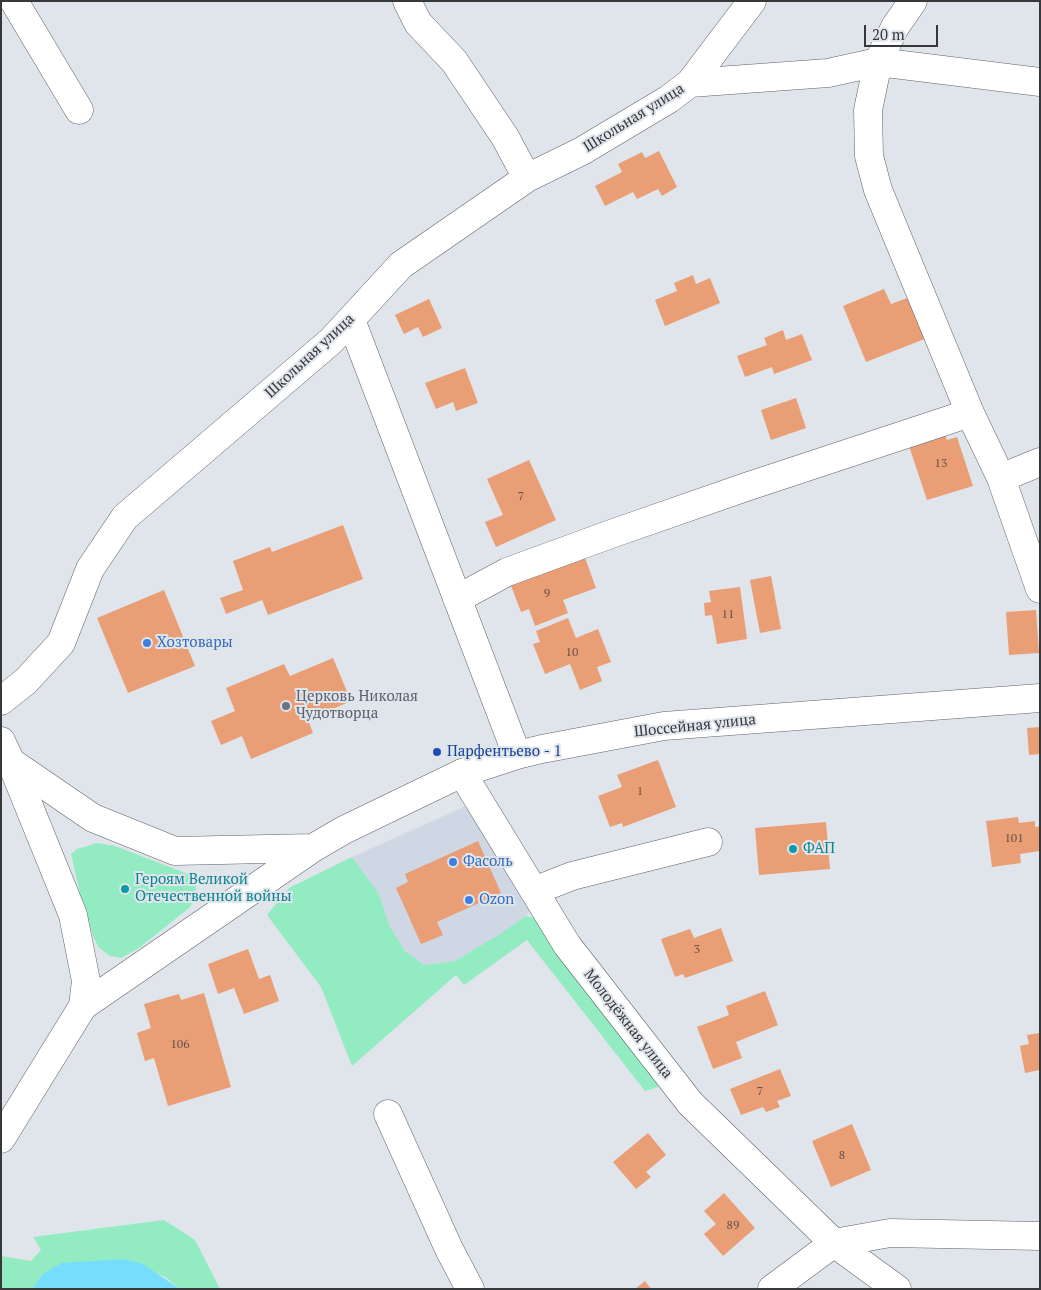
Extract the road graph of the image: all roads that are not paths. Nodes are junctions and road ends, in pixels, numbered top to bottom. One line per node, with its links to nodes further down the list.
1 (14, 1): 8 (street)
2 (407, 1): 9 (street)
3 (752, 1): 7 (street, Школьная улица)
4 (913, 1): 5 (street)
5 (878, 62): 6 (street, Школьная улица); 7 (street, Школьная улица); 11 (street)
6 (1040, 82)
7 (690, 83): 9 (street, Школьная улица)
8 (79, 110)
9 (526, 178): 10 (street, Школьная улица)
10 (351, 320): 15 (street); 17 (street, Школьная улица)
11 (970, 412): 13 (street); 15 (street)
12 (1040, 462): 13 (street)
13 (1002, 478): 14 (street)
14 (1040, 589)
15 (457, 599): 19 (street)
16 (1040, 698): 19 (street, Шоссейная улица)
17 (1, 701)
18 (6, 751): 22 (street); 24 (street)
19 (517, 755): 20 (street, Шоссейная улица)
20 (462, 773): 22 (street, Шоссейная улица); 23 (street, Молодёжная улица)
21 (708, 842): 23 (street)
22 (313, 848): 24 (street, Шоссейная улица)
23 (534, 891): 28 (street, Молодёжная улица)
24 (83, 1006): 26 (street)
25 (388, 1114): 29 (street)
26 (1, 1139)
27 (1040, 1236): 28 (street)
28 (834, 1242): 30 (street); 31 (street, Молодёжная улица)
29 (470, 1289)
30 (772, 1289)
31 (897, 1289)

